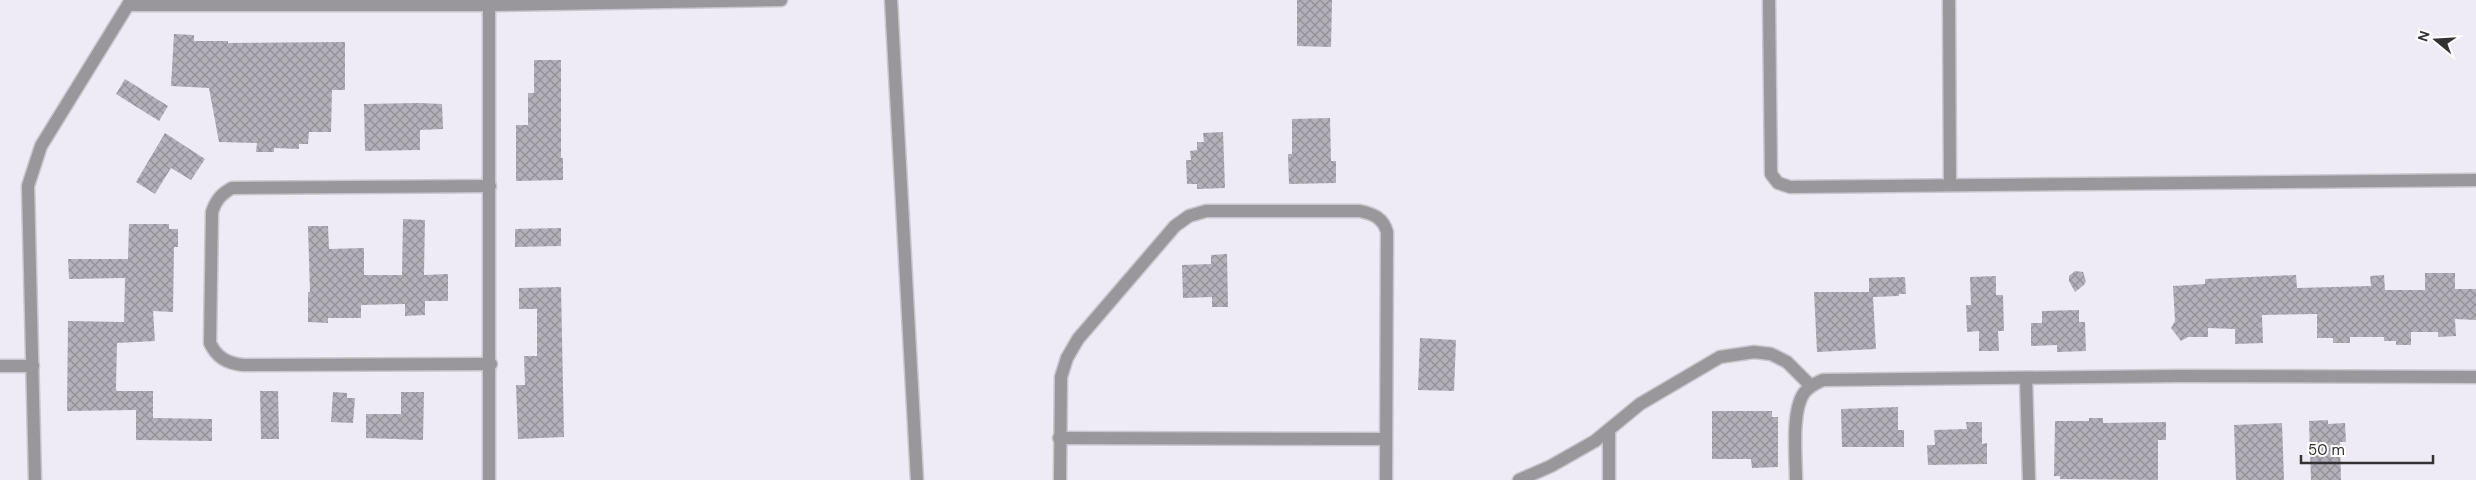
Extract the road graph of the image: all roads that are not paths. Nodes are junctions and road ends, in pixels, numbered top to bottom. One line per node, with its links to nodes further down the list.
1 (762, 0): 2 (street); 8 (street)
2 (781, 0)
3 (891, 0): 23 (street)
4 (1769, 0): 10 (street)
5 (1949, 0): 10 (street)
6 (129, 2): 7 (street); 14 (street)
7 (264, 2): 8 (street)
8 (489, 5): 11 (street)
9 (2476, 180): 10 (street)
10 (1950, 185)
11 (490, 186): 12 (street); 12 (street)
12 (490, 364): 22 (street)
13 (0, 366): 14 (street)
14 (32, 366): 21 (street)
15 (2476, 377): 16 (street)
16 (2026, 378): 17 (street); 29 (street)
17 (1811, 386): 18 (street); 28 (street)
18 (1609, 430): 26 (street); 27 (street)
19 (1059, 438): 20 (street); 20 (street); 24 (street)
20 (1385, 439): 25 (street)
21 (35, 480)
22 (489, 480)
23 (917, 480)
24 (1060, 480)
25 (1386, 480)
26 (1519, 480)
27 (1609, 480)
28 (1796, 480)
29 (2029, 480)

